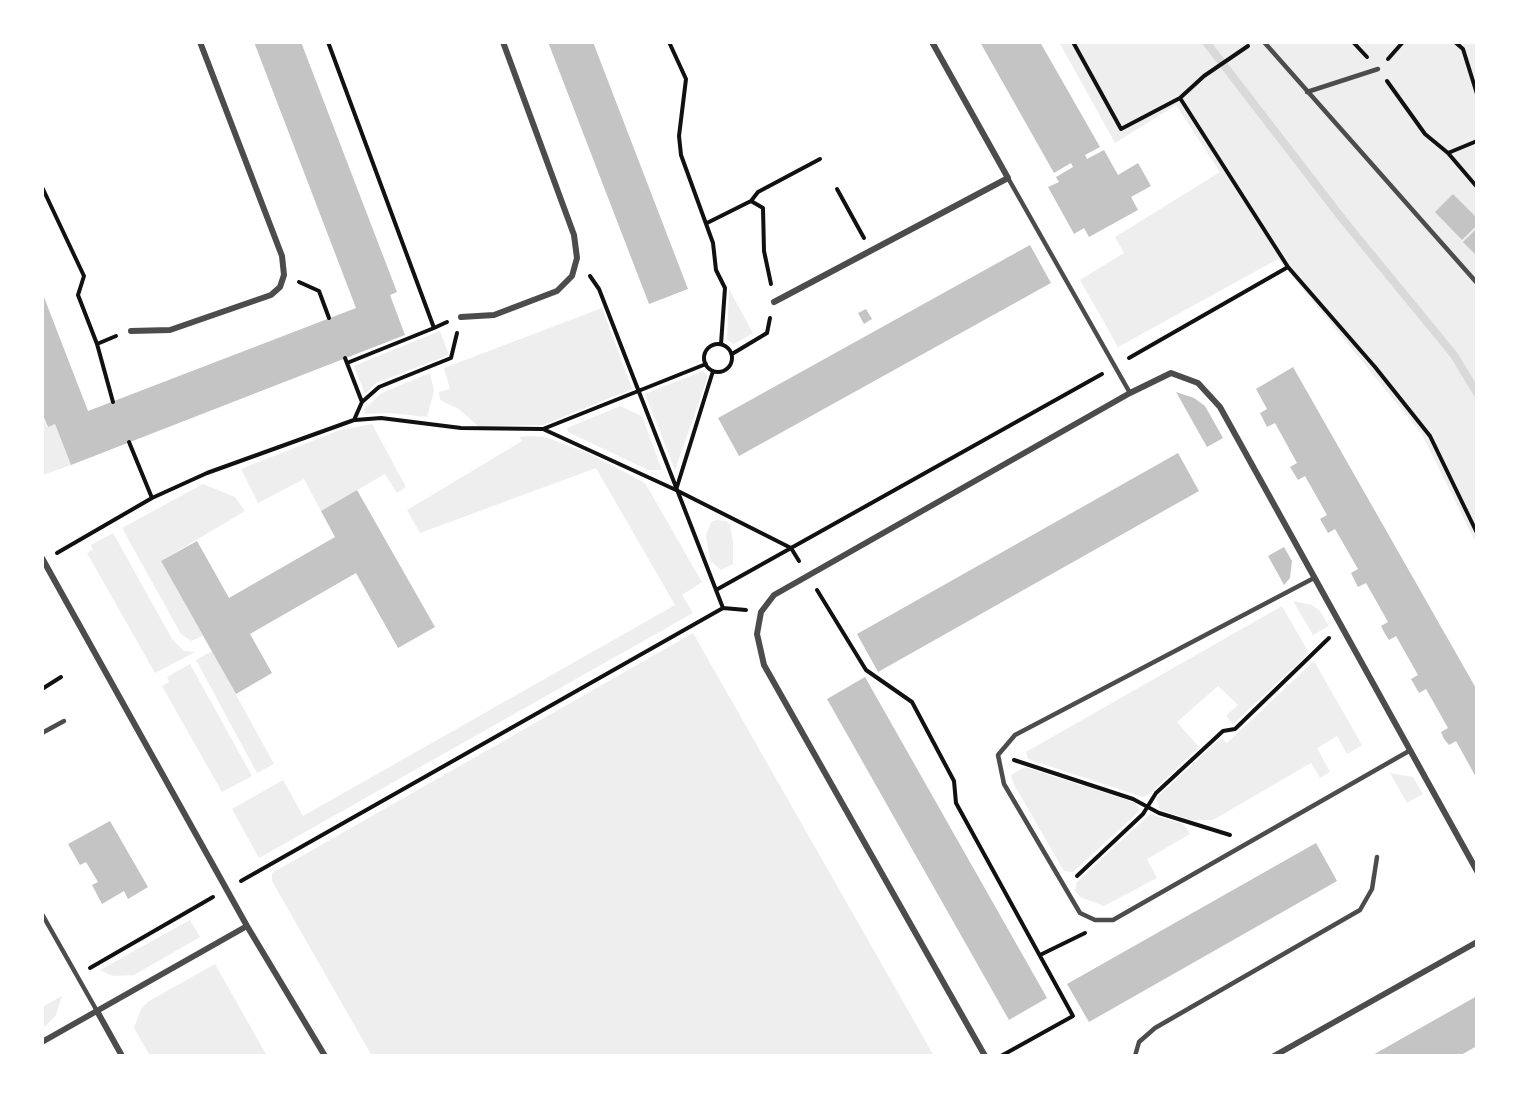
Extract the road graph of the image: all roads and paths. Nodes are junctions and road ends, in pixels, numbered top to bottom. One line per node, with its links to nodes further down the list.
1 (200, 42): 27 (street)
2 (328, 42): 41 (path)
3 (503, 42): 25 (street)
4 (669, 42): 23 (path)
5 (932, 42): 18 (street)
6 (1073, 42): 14 (path)
7 (1254, 42): 14 (path)
8 (1264, 42): 12 (lane)
9 (1353, 42): 11 (path)
10 (1455, 42): 13 (path)
11 (1378, 69): 12 (lane); 16 (path)
12 (1307, 92): 28 (lane)
13 (1477, 94)
14 (1180, 98): 26 (path)
15 (1477, 141): 16 (path)
16 (1448, 153): 20 (path)
17 (820, 159): 22 (path)
18 (1008, 178): 24 (street); 36 (lane)
19 (42, 187): 40 (path)
20 (1477, 188)
21 (837, 189): 24 (path)
22 (751, 201): 23 (path); 29 (path)
23 (706, 223): 33 (path)
24 (872, 251): 29 (street)
25 (577, 258): 30 (street); 38 (path)
26 (1288, 267): 36 (path); 47 (path)
27 (285, 275): 31 (path); 32 (street)
28 (1477, 284)
29 (774, 302): 34 (path)
30 (461, 316): 41 (path)
31 (329, 318)
32 (131, 331)
33 (721, 344): 34 (path); 35 (path)
34 (732, 354): 37 (path)
35 (706, 364): 37 (path); 38 (path)
36 (1115, 366): 39 (lane); 48 (path)
37 (713, 371): 45 (path)
38 (637, 391): 43 (path); 45 (path)
39 (1130, 393): 50 (street); 51 (street)
40 (113, 402)
41 (362, 402): 42 (path)
42 (354, 420): 43 (path); 46 (path)
43 (543, 429): 45 (path)
44 (129, 442): 46 (path)
45 (676, 490): 48 (path); 52 (path)
46 (152, 498): 49 (path)
47 (1477, 532)
48 (791, 548): 50 (path); 52 (path)
49 (43, 559): 66 (street)
50 (808, 576): 54 (street); 72 (path)
51 (1314, 578): 55 (street); 61 (lane)
52 (716, 590): 53 (path)
53 (723, 608): 54 (path); 66 (path)
54 (761, 612): 78 (street)
55 (1341, 627): 60 (street); 62 (path)
56 (61, 677): 57 (path)
57 (42, 689)
58 (64, 721): 59 (lane)
59 (42, 733)
60 (1409, 751): 63 (lane); 65 (street)
61 (998, 755): 62 (path); 67 (lane)
62 (1148, 805): 63 (path); 67 (path)
63 (1251, 841): 69 (lane)
64 (1377, 857): 80 (lane)
65 (1477, 871)
66 (228, 889): 70 (street); 73 (path)
67 (1064, 890): 69 (lane)
68 (42, 914): 73 (lane)
69 (1113, 920): 72 (path)
70 (247, 926): 74 (street); 77 (street)
71 (1477, 942): 81 (street)
72 (1040, 955): 79 (path)
73 (76, 976): 74 (lane)
74 (97, 1011): 75 (street); 76 (street)
75 (42, 1042)
76 (122, 1056)
77 (325, 1056)
78 (985, 1056)
79 (1001, 1056)
80 (1135, 1056)
81 (1274, 1056)

